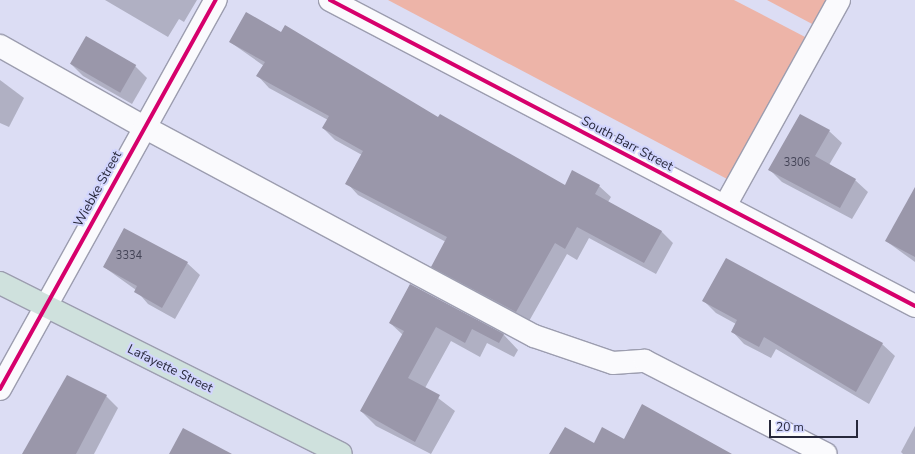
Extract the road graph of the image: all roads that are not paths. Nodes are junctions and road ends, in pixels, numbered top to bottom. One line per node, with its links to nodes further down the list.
1 (216, 0): 5 (street, Wiebke Street)
2 (330, 0): 6 (street, South Barr Street)
3 (839, 0): 6 (street)
4 (0, 46): 5 (street)
5 (144, 127): 9 (street, Wiebke Street); 12 (street)
6 (725, 206): 8 (street, South Barr Street)
7 (0, 283): 9 (highway, Lafayette Street)
8 (915, 306)
9 (45, 307): 10 (street, Wiebke Street); 11 (highway, Lafayette Street)
10 (0, 389)
11 (341, 454)
12 (826, 454)

